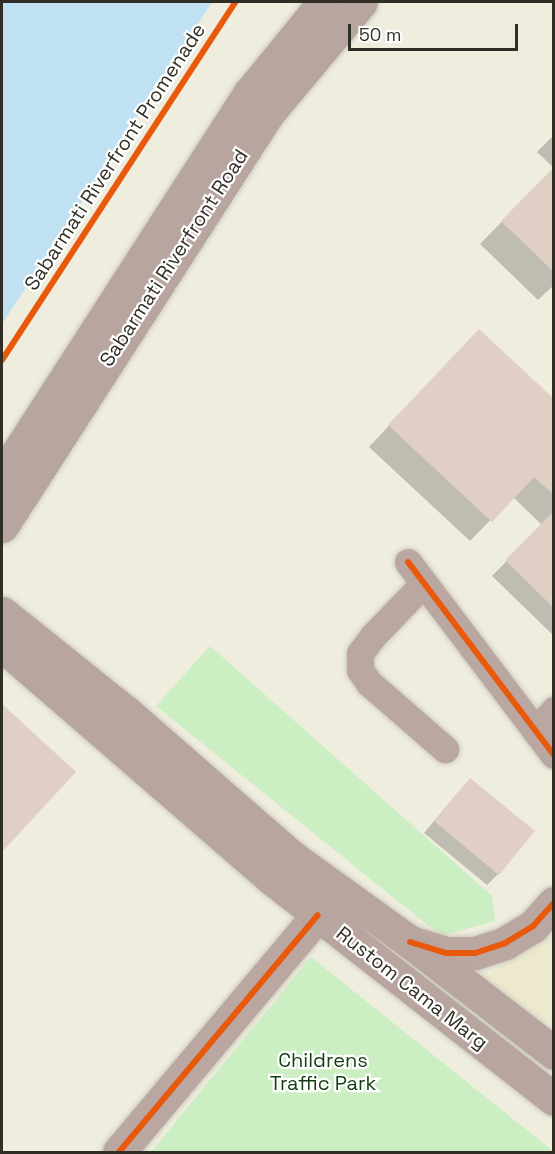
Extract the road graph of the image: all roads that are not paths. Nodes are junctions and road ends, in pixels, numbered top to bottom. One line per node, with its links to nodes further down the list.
1 (324, 2): 3 (main road)
2 (361, 2): 4 (main road, Sabarmati Riverfront Road)
3 (2, 477)
4 (2, 526)
5 (408, 562): 6 (street)
6 (423, 584): 11 (street); 12 (street)
7 (2, 613): 10 (main road)
8 (2, 645): 10 (main road)
9 (554, 710): 11 (street)
10 (117, 724): 15 (main road, Rustom Cama Marg); 16 (main road, Rustom Cama Marg)
11 (535, 730): 13 (street)
12 (445, 749)
13 (554, 754)
14 (554, 903): 16 (street)
15 (318, 915): 18 (main road, Rustom Cama Marg); 19 (street)
16 (410, 942): 17 (main road, Rustom Cama Marg)
17 (554, 1053)
18 (554, 1099)
19 (119, 1152)

